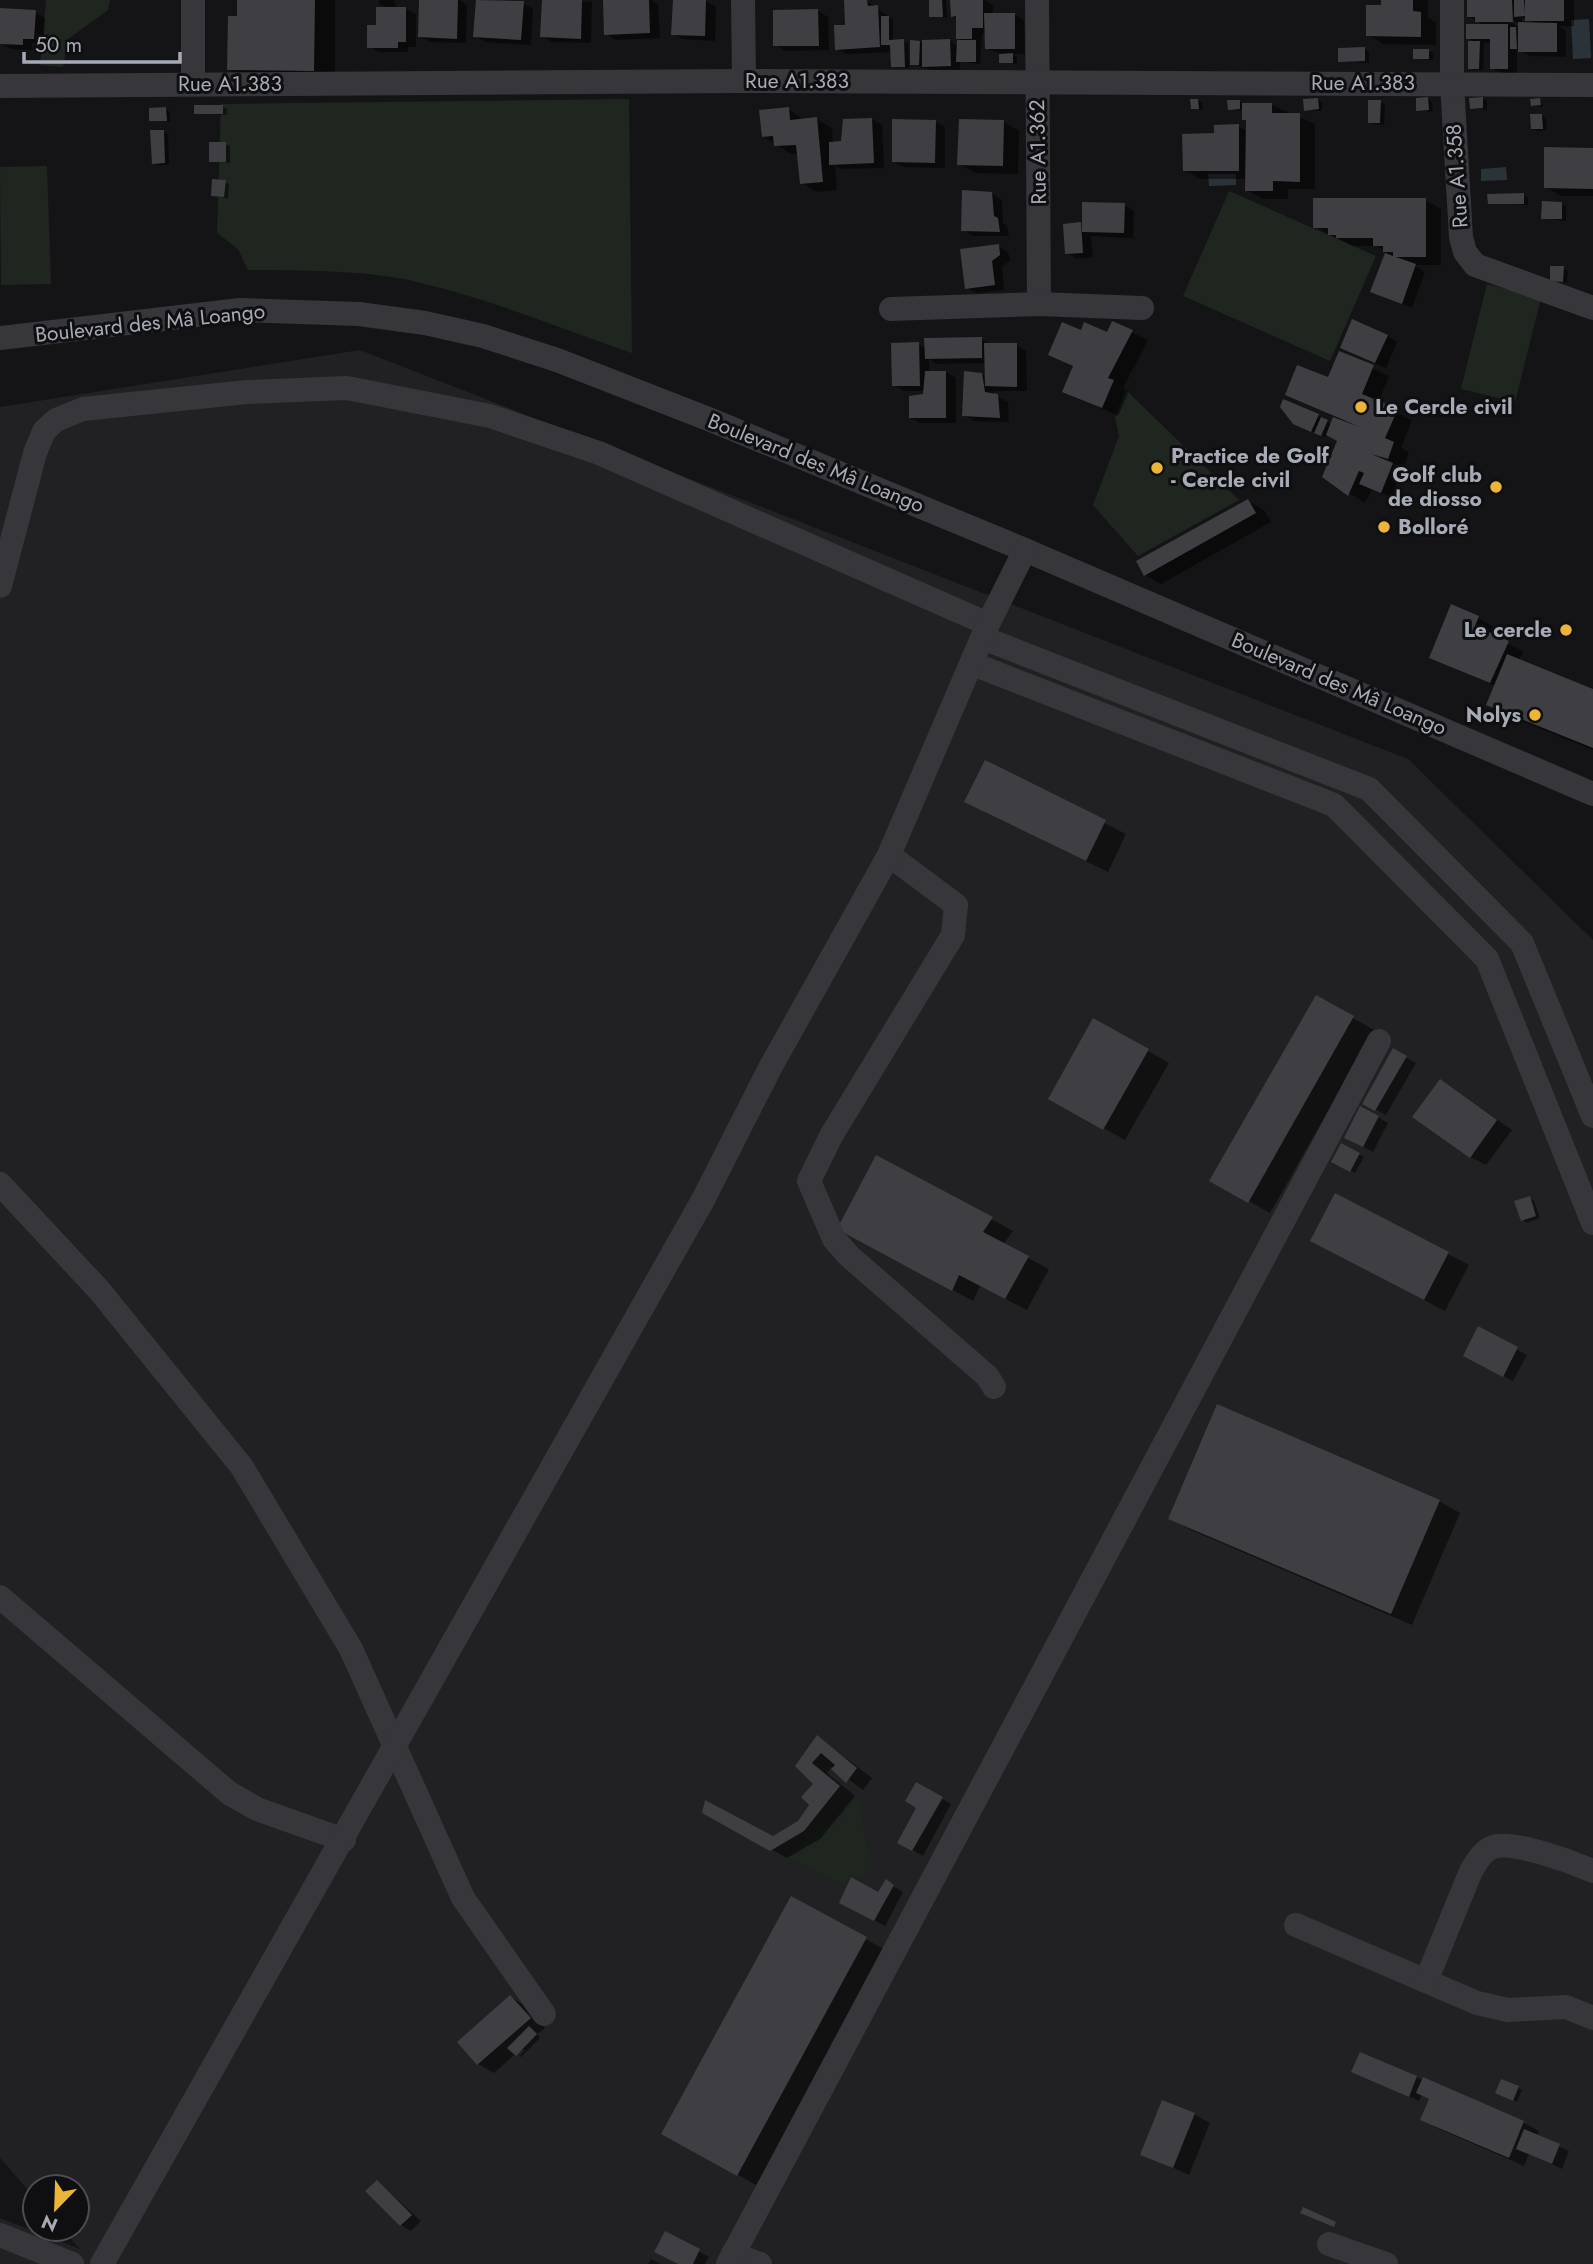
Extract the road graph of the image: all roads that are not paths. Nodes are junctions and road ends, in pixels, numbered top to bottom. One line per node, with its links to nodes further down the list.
1 (192, 0): 8 (street)
2 (743, 0): 5 (street)
3 (1037, 0): 6 (street, Rue A1.362)
4 (1452, 0): 7 (street, Rue A1.358)
5 (744, 80): 6 (street, Rue A1.383); 8 (street, Rue A1.383)
6 (1037, 83): 7 (street, Rue A1.383); 11 (street, Rue A1.362)
7 (1452, 83): 9 (street, Rue A1.383); 13 (street, Rue A1.358)
8 (193, 84): 10 (street, Rue A1.383)
9 (1593, 85)
10 (0, 86)
11 (1039, 304): 12 (street); 14 (street)
12 (1142, 308)
13 (1593, 308)
14 (891, 309)
15 (0, 338): 16 (street, Boulevard des Mâ Loango)
16 (1026, 550): 18 (street); 20 (street, Boulevard des Mâ Loango)
17 (0, 586): 18 (street)
18 (986, 631): 19 (street); 23 (street)
19 (973, 664): 21 (street); 25 (street)
20 (1593, 794)
21 (888, 855): 26 (street); 28 (street)
22 (1379, 1041): 37 (street)
23 (1593, 1116)
24 (0, 1184): 28 (street)
25 (1593, 1223)
26 (995, 1387)
27 (0, 1597): 29 (street)
28 (396, 1749): 29 (street); 33 (street)
29 (344, 1840): 39 (street)
30 (1593, 1871): 32 (street)
31 (1296, 1925): 32 (street)
32 (1426, 1981): 34 (street)
33 (544, 2014)
34 (1593, 2018)
35 (0, 2235): 38 (street)
36 (1328, 2244): 41 (street)
37 (731, 2259): 40 (street)
38 (72, 2264)
39 (102, 2264)
40 (760, 2264)
41 (1386, 2264)

